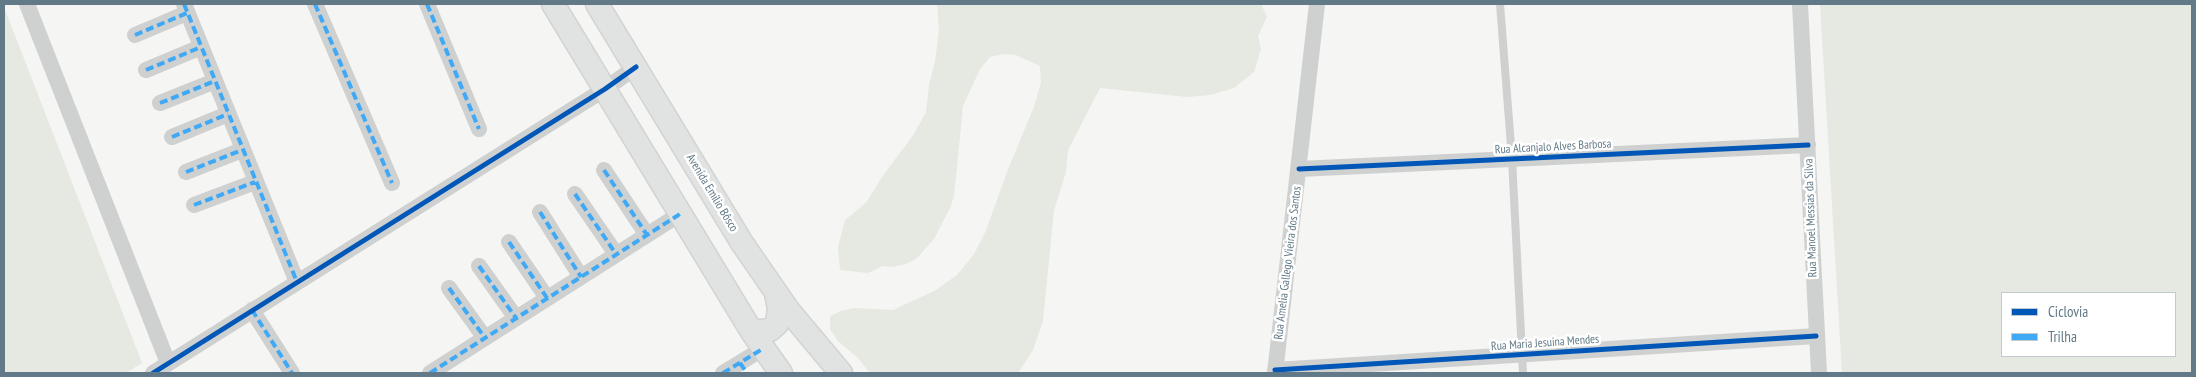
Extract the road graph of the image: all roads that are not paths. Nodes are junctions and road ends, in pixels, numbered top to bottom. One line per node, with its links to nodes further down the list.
1 (28, 4): 47 (street)
2 (315, 4): 27 (street)
3 (426, 4): 18 (street)
4 (553, 4): 15 (main road)
5 (597, 4): 12 (main road, Avenida Emílio Bôsco)
6 (1317, 4): 24 (street, Rua Amelia Gallego Vieira dos Santos)
7 (1500, 4): 22 (lane)
8 (1800, 4): 20 (street, Rua Manoel Messias da Silva)
9 (186, 8): 10 (street); 11 (street)
10 (135, 35)
11 (201, 47): 13 (street); 14 (street)
12 (636, 67): 15 (street); 39 (main road, Avenida Emílio Bôsco)
13 (146, 70)
14 (215, 81): 16 (street); 17 (street)
15 (605, 89): 31 (main road); 37 (street)
16 (160, 103)
17 (228, 114): 19 (street); 21 (street)
18 (478, 129)
19 (172, 137)
20 (1808, 145): 22 (street, Rua Alcanjalo Alves Barbosa); 43 (street, Rua Manoel Messias da Silva)
21 (242, 150): 25 (street); 26 (street)
22 (1512, 159): 24 (street, Rua Alcanjalo Alves Barbosa); 46 (lane)
23 (604, 170): 32 (street)
24 (1299, 170): 49 (street, Rua Amelia Gallego Vieira dos Santos)
25 (186, 172)
26 (255, 182): 29 (street); 37 (street)
27 (392, 182)
28 (574, 194): 34 (street)
29 (194, 205)
30 (540, 212): 36 (street)
31 (680, 214): 32 (street); 45 (main road)
32 (646, 235): 34 (street)
33 (509, 242): 40 (street)
34 (616, 254): 36 (street)
35 (479, 266): 42 (street)
36 (581, 277): 40 (street)
37 (297, 282): 41 (street)
38 (449, 288): 44 (street)
39 (776, 294): 45 (main road); 55 (main road, Avenida Emílio Bôsco)
40 (547, 298): 42 (street)
41 (252, 310): 47 (street); 51 (street)
42 (516, 318): 44 (street)
43 (1816, 336): 46 (street, Rua Maria Jesuina Mendes); 57 (street, Rua Manoel Messias da Silva)
44 (485, 338): 52 (street)
45 (758, 340): 48 (street); 54 (main road)
46 (1522, 354): 49 (street, Rua Maria Jesuina Mendes); 56 (lane)
47 (168, 363): 50 (street)
48 (744, 368): 53 (street)
49 (1275, 372)
50 (153, 373)
51 (292, 373)
52 (430, 373)
53 (723, 373)
54 (781, 373)
55 (841, 373)
56 (1523, 373)
57 (1819, 373)

